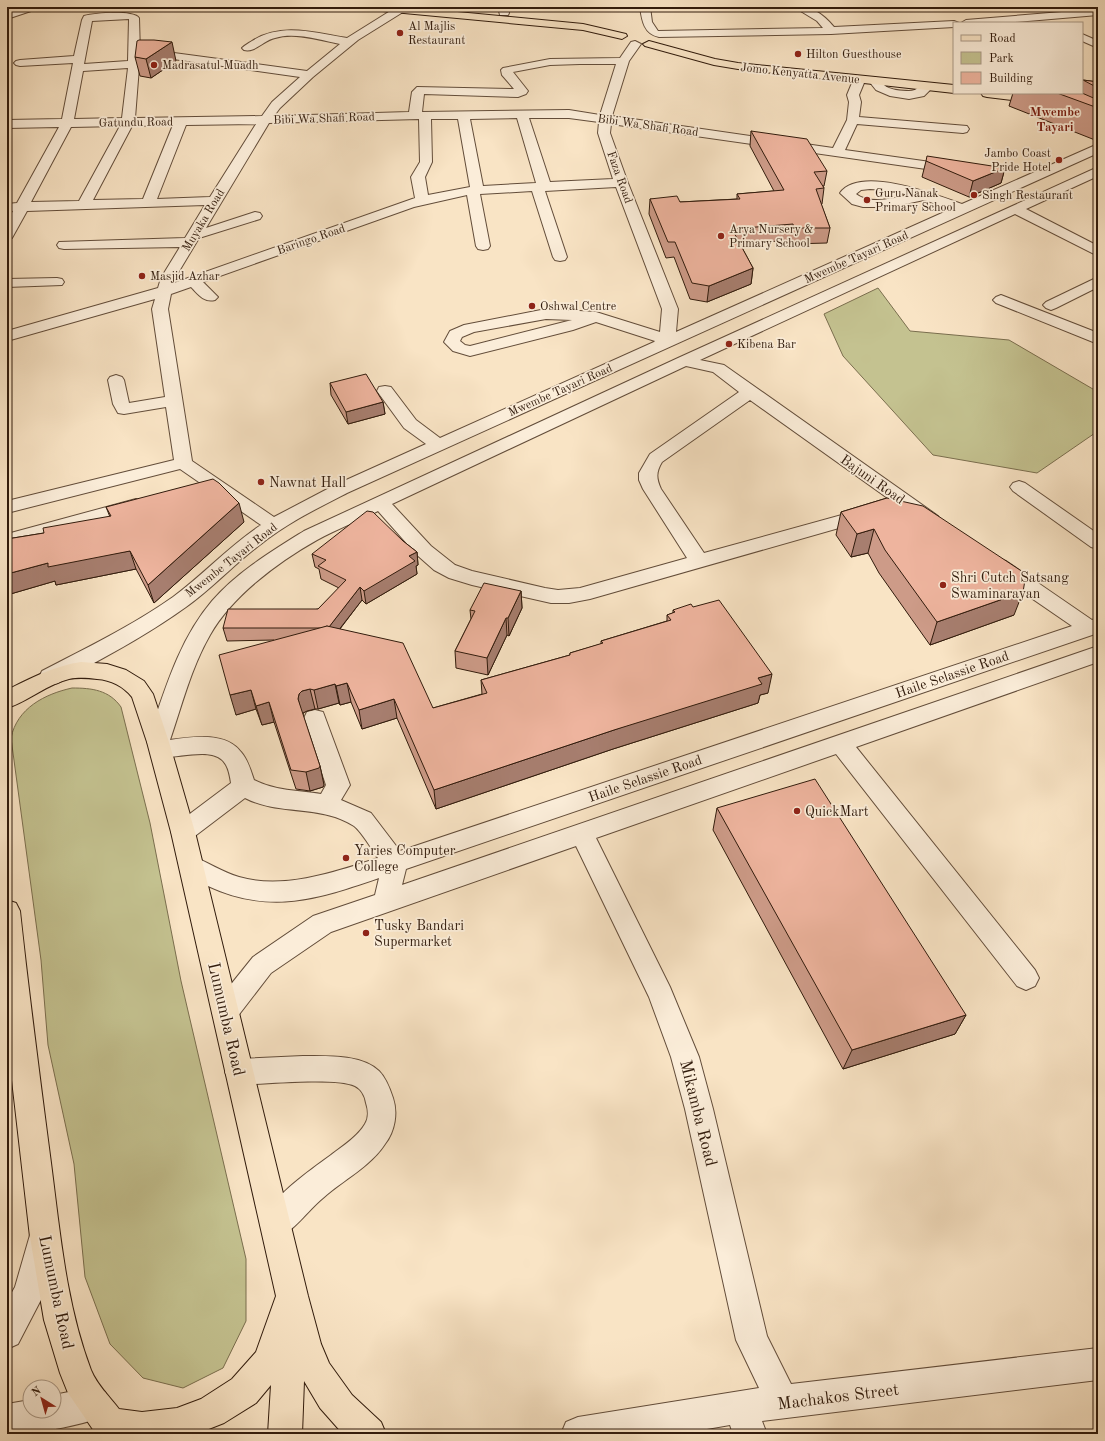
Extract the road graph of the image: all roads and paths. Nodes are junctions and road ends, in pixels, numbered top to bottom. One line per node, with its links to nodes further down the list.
1 (33, 7): 10 (street)
2 (372, 7): 7 (main road)
3 (439, 7): 8 (main road)
4 (645, 7): 17 (street)
5 (799, 7): 16 (street)
6 (1024, 7): 11 (street)
7 (399, 10): 15 (main road); 19 (street, Muyaka Road)
8 (503, 10): 15 (main road)
9 (1098, 12): 11 (street)
10 (7, 16)
11 (1044, 17): 12 (street); 13 (street)
12 (979, 22)
13 (1052, 22)
14 (953, 24): 16 (street)
15 (631, 31): 17 (main road); 20 (main road)
16 (831, 31): 17 (street)
17 (658, 34): 21 (main road, Jomo Kenyatta Avenue); 31 (main road)
18 (1083, 38): 22 (street)
19 (349, 42): 23 (street); 28 (street, Muyaka Road)
20 (635, 44): 21 (main road, Jomo Kenyatta Avenue); 25 (street, Faza Road)
21 (649, 44): 29 (main road, Jomo Kenyatta Avenue)
22 (1098, 45)
23 (248, 48)
24 (134, 59): 27 (street); 27 (street); 28 (street); 46 (street)
25 (623, 61): 39 (street); 42 (street, Faza Road)
26 (20, 63): 27 (street)
27 (79, 64): 47 (street)
28 (309, 75): 43 (street, Muyaka Road)
29 (860, 78): 30 (main road, Jomo Kenyatta Avenue); 44 (street)
30 (874, 80): 32 (street)
31 (953, 82)
32 (928, 86): 33 (main road)
33 (953, 89)
34 (1004, 94): 35 (main road)
35 (1055, 97): 36 (main road); 37 (main road); 41 (street)
36 (1098, 98)
37 (1098, 106)
38 (522, 114): 40 (street, Bibi Wa Shafi Road); 42 (street, Bibi Wa Shafi Road); 59 (street)
39 (420, 115): 40 (street, Bibi Wa Shafi Road); 43 (street, Bibi Wa Shafi Road); 63 (street)
40 (463, 115): 60 (street)
41 (1074, 116)
42 (605, 118): 51 (street, Bibi Wa Shafi Road); 58 (street, Faza Road)
43 (266, 119): 45 (street, Gatundu Road); 62 (street, Muyaka Road)
44 (853, 120): 49 (street); 51 (street)
45 (181, 121): 46 (street, Gatundu Road); 64 (street)
46 (128, 122): 47 (street, Gatundu Road); 65 (street)
47 (67, 123): 48 (street, Gatundu Road); 67 (street)
48 (7, 124)
49 (963, 129)
50 (1098, 148): 53 (street, Mwembe Tayari Road)
51 (838, 151): 52 (street, Bibi Wa Shafi Road)
52 (964, 170)
53 (1048, 170): 56 (street, Mwembe Tayari Road); 57 (street)
54 (1098, 171): 57 (street, Mwembe Tayari Road)
55 (1003, 176): 56 (street)
56 (1026, 180): 68 (street, Mwembe Tayari Road)
57 (1077, 181): 69 (street, Mwembe Tayari Road)
58 (621, 183): 59 (street, Baringo Road); 88 (street, Faza Road)
59 (541, 186): 60 (street, Baringo Road); 78 (street)
60 (475, 190): 63 (street, Baringo Road); 76 (street)
61 (925, 195): 68 (street)
62 (215, 201): 64 (street); 73 (street, Muyaka Road)
63 (422, 201): 79 (street, Baringo Road)
64 (149, 202): 65 (street)
65 (84, 204): 67 (street)
66 (7, 207): 67 (street)
67 (23, 207): 72 (street)
68 (963, 208): 71 (street, Mwembe Tayari Road)
69 (1016, 209): 74 (street, Mwembe Tayari Road); 77 (street)
70 (255, 216): 73 (street)
71 (920, 228): 74 (street); 85 (street, Mwembe Tayari Road)
72 (7, 235)
73 (195, 235): 75 (street); 83 (street, Muyaka Road)
74 (946, 241): 89 (street, Mwembe Tayari Road)
75 (64, 245)
76 (483, 246)
77 (1098, 252)
78 (560, 257)
79 (193, 281): 83 (street, Baringo Road); 84 (street)
80 (1098, 281): 87 (street)
81 (57, 282): 82 (street)
82 (7, 283)
83 (165, 291): 92 (street, Baringo Road); 102 (street, Muyaka Road)
84 (210, 297)
85 (759, 300): 89 (street); 91 (street, Mwembe Tayari Road)
86 (1001, 300): 93 (street)
87 (1051, 305)
88 (670, 309): 91 (street); 94 (street)
89 (783, 316): 95 (street, Mwembe Tayari Road)
90 (596, 317): 90 (street); 94 (street)
91 (714, 321): 94 (street, Mwembe Tayari Road)
92 (7, 336)
93 (1098, 339)
94 (662, 342): 100 (street, Mwembe Tayari Road)
95 (715, 347): 96 (street, Mwembe Tayari Road); 97 (street)
96 (684, 361): 97 (street, Bajuni Road); 103 (street, Mwembe Tayari Road)
97 (718, 368): 101 (street, Bajuni Road)
98 (116, 380): 102 (street)
99 (385, 391): 104 (street)
100 (555, 392): 103 (street); 104 (street, Mwembe Tayari Road)
101 (750, 392): 112 (street, Bajuni Road); 121 (street)
102 (174, 401): 105 (street, Muyaka Road)
103 (580, 409): 111 (street, Mwembe Tayari Road)
104 (439, 445): 110 (street, Mwembe Tayari Road)
105 (183, 462): 106 (street); 113 (street)
106 (215, 484): 108 (street); 115 (street)
107 (1019, 487): 118 (street)
108 (192, 490)
109 (153, 500): 117 (street)
110 (316, 502): 114 (street); 115 (street, Mwembe Tayari Road)
111 (380, 502): 114 (street, Mwembe Tayari Road); 121 (street)
112 (907, 502): 116 (street, Bajuni Road); 121 (street)
113 (7, 507)
114 (339, 520): 122 (street, Mwembe Tayari Road)
115 (273, 525): 119 (street, Mwembe Tayari Road)
116 (946, 529)
117 (7, 540)
118 (1098, 543)
119 (234, 556): 122 (street); 125 (street, Mwembe Tayari Road)
120 (985, 556): 123 (street)
121 (699, 561)
122 (265, 566): 130 (street, Mwembe Tayari Road)
123 (1093, 627): 135 (street, Haile Selassie Road)
124 (1098, 654): 129 (street, Haile Selassie Road)
125 (41, 682): 126 (main road); 127 (main road); 130 (main road, Lumumba Road)
126 (7, 700)
127 (7, 707)
128 (315, 718): 132 (street)
129 (841, 744): 134 (street, Haile Selassie Road); 139 (street)
130 (160, 746): 131 (street); 133 (main road, Lumumba Road)
131 (244, 786): 132 (street); 133 (street)
132 (327, 804): 135 (street)
133 (183, 832): 136 (main road, Lumumba Road)
134 (582, 834): 137 (street, Haile Selassie Road); 148 (street, Mikamba Road)
135 (395, 863): 136 (street, Haile Selassie Road); 137 (street)
136 (191, 866): 141 (main road, Lumumba Road)
137 (386, 902): 141 (street, Haile Selassie Road)
138 (7, 910): 140 (main road, Lumumba Road)
139 (1026, 978)
140 (11, 994): 144 (main road, Lumumba Road)
141 (225, 1012): 142 (main road, Lumumba Road)
142 (239, 1072): 143 (main road, Lumumba Road); 143 (street)
143 (275, 1224): 145 (main road, Lumumba Road)
144 (45, 1235): 146 (street); 150 (main road, Lumumba Road)
145 (292, 1296): 150 (main road); 152 (main road); 153 (main road)
146 (7, 1333)
147 (1098, 1364): 148 (street, Machakos Street)
148 (783, 1403): 151 (street, Machakos Street)
149 (7, 1421): 150 (street)
150 (106, 1421)
151 (745, 1421): 154 (street, Machakos Street)
152 (285, 1434)
153 (369, 1434)
154 (578, 1434)

